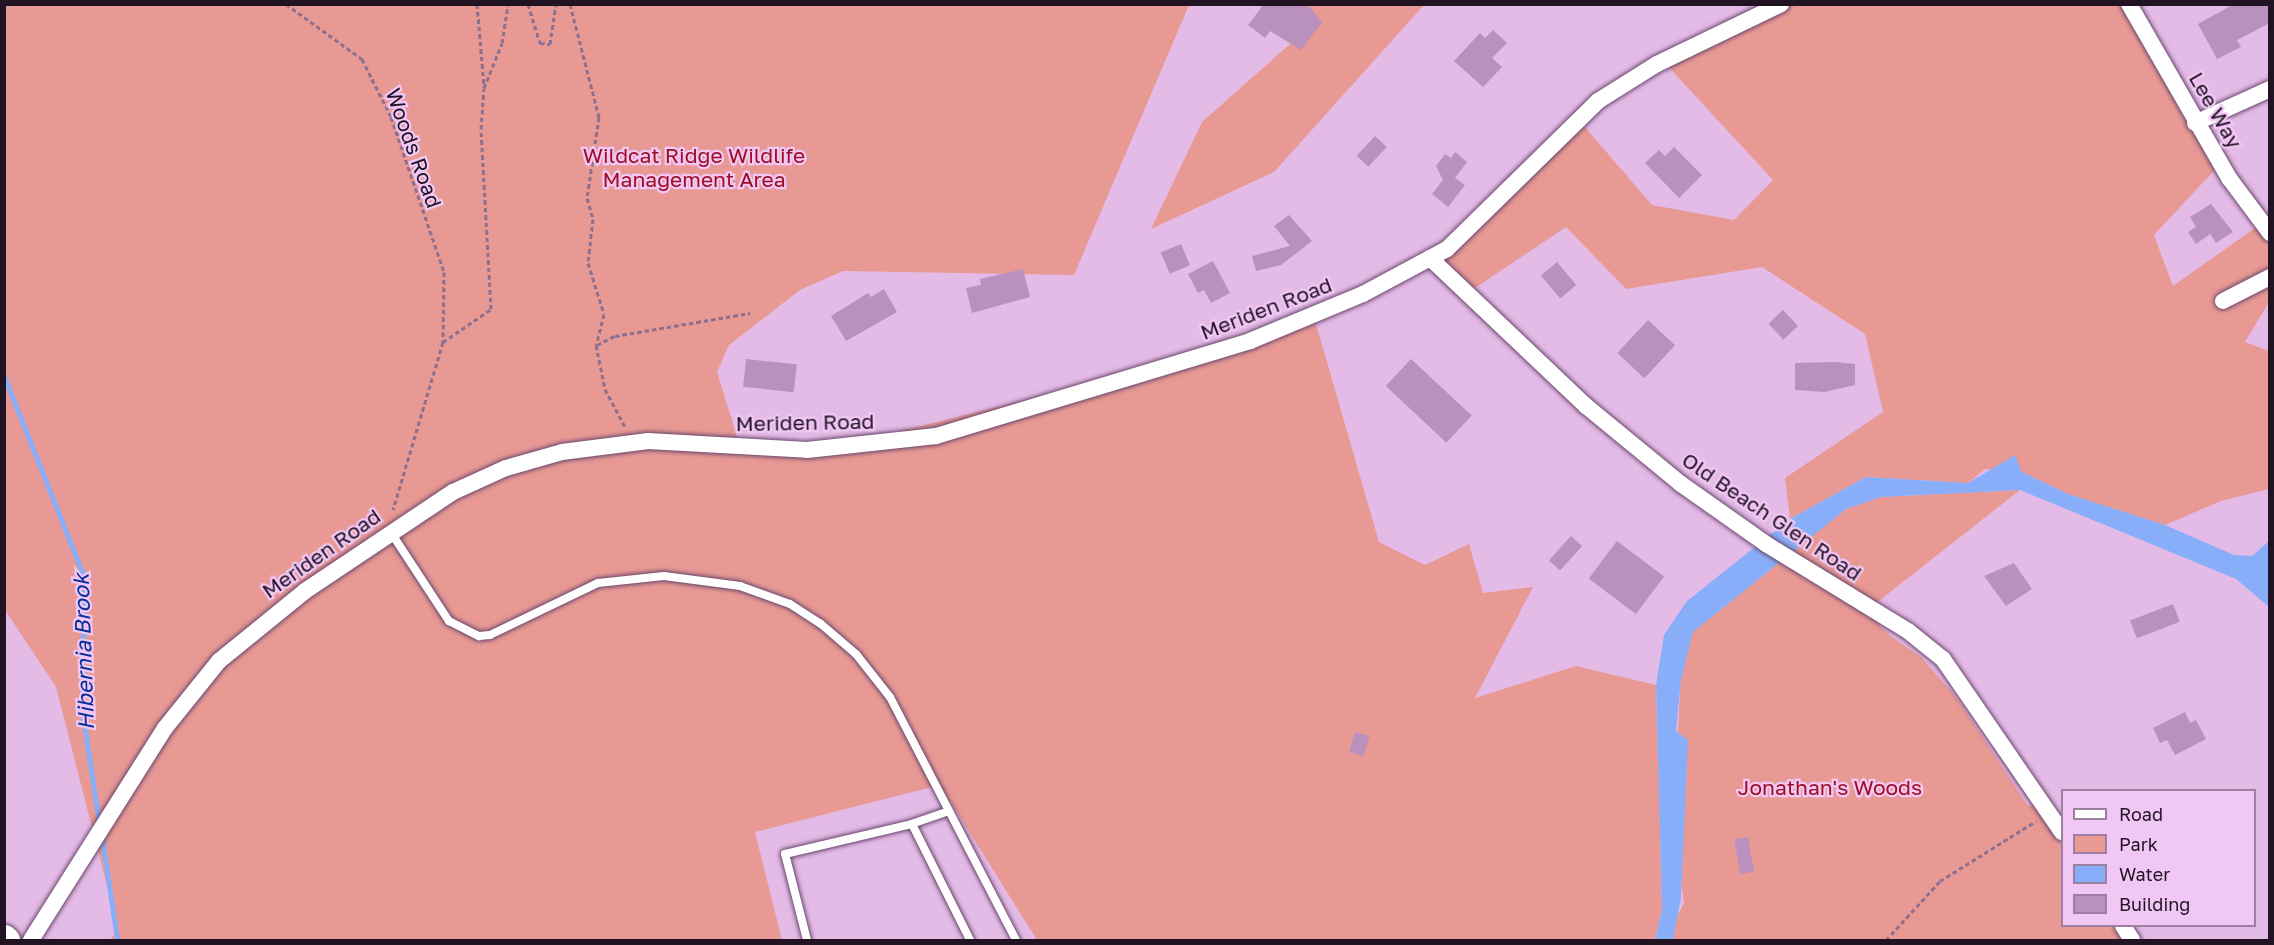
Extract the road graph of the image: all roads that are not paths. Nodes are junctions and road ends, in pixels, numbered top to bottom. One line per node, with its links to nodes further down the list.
1 (1781, 4): 6 (street, Meriden Road)
2 (2130, 4): 4 (street, Lee Way)
3 (2270, 88): 4 (street)
4 (2195, 123): 5 (street, Lee Way)
5 (2270, 233)
6 (1430, 258): 9 (street, Meriden Road); 12 (street, Old Beach Glen Road)
7 (2270, 277): 8 (street)
8 (2223, 301)
9 (389, 533): 10 (lane); 14 (street, Meriden Road)
10 (948, 811): 11 (lane); 17 (lane)
11 (912, 824): 15 (lane); 16 (lane)
12 (2061, 830)
13 (2124, 927): 18 (street)
14 (31, 940)
15 (807, 940)
16 (970, 940)
17 (1016, 940)
18 (2132, 940)

